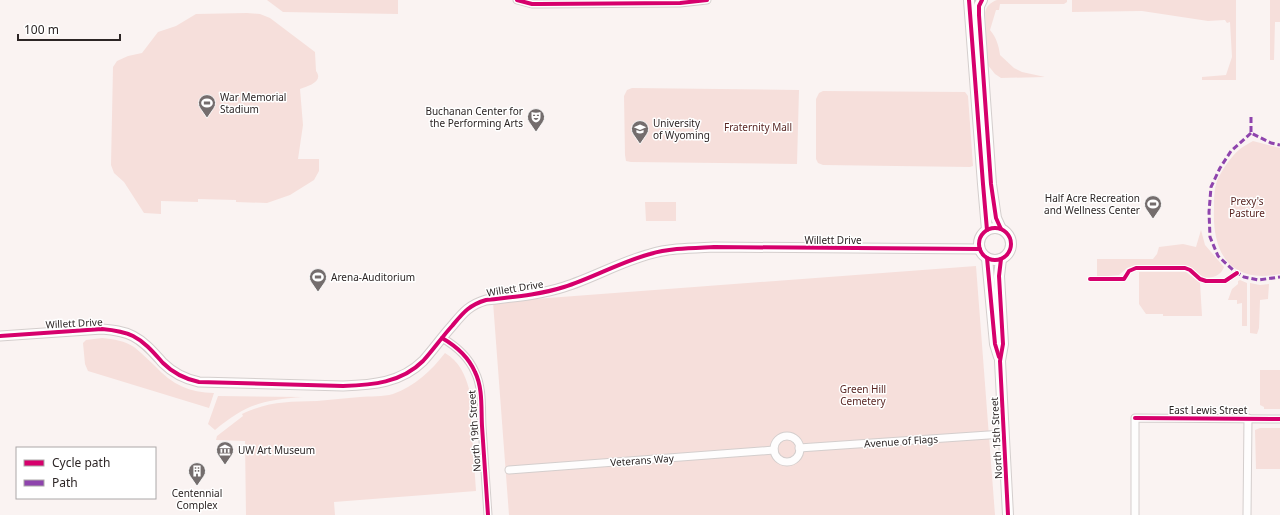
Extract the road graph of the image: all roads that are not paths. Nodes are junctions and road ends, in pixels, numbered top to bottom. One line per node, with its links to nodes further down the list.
1 (517, 0): 2 (street)
2 (707, 0)
3 (969, 0): 5 (main road)
4 (982, 0): 5 (main road)
5 (979, 86): 6 (main road, North 15th Street); 7 (main road)
6 (1001, 229): 7 (main road); 10 (main road, North 15th Street)
7 (987, 230): 8 (main road)
8 (980, 249): 9 (main road); 12 (street, Willett Drive)
9 (987, 258): 10 (main road); 13 (main road, North 15th Street)
10 (1001, 259): 13 (main road, North 15th Street)
11 (0, 336): 12 (street, Willett Drive)
12 (442, 338): 20 (street, North 19th Street)
13 (1000, 361): 16 (main road, North 15th Street)
14 (1248, 418): 15 (street, East Lewis Street); 22 (street, East Lewis Street); 23 (street)
15 (1280, 419)
16 (1003, 434): 17 (street, Avenue of Flags); 21 (main road, North 15th Street)
17 (799, 448): 18 (street); 18 (street)
18 (774, 450): 19 (street, Veterans Way)
19 (509, 470)
20 (488, 515)
21 (1008, 515)
22 (1135, 515)
23 (1247, 515)

